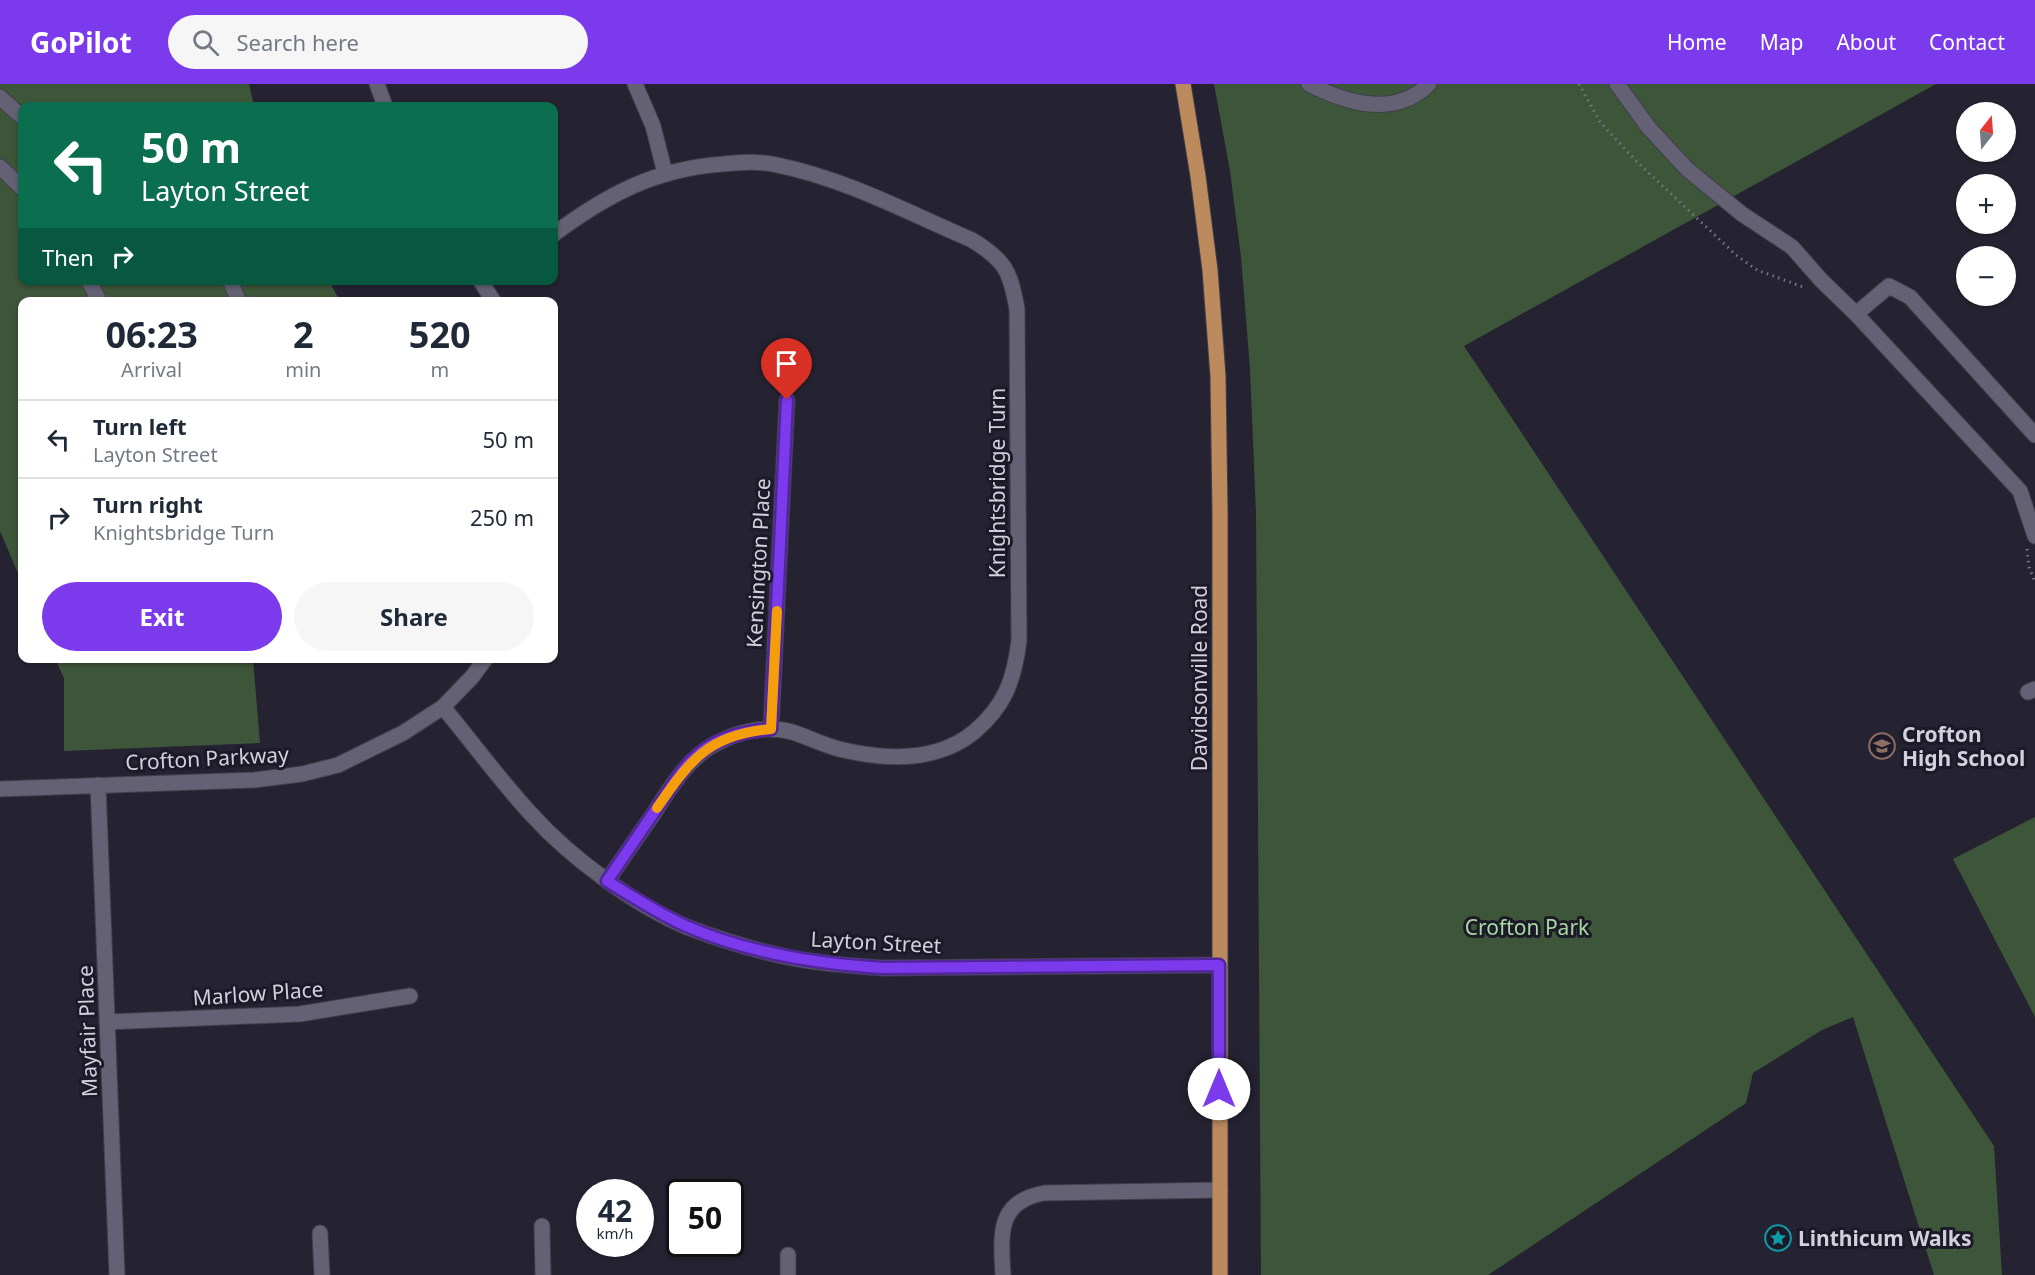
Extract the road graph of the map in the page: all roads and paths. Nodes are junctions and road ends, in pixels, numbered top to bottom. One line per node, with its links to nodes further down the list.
1 (377, 84): 9 (street)
2 (635, 84): 12 (street)
3 (1182, 84): 27 (main road, Davidsonville Road)
4 (1309, 84): 5 (street)
5 (1429, 84)
6 (1579, 84): 15 (path)
7 (1617, 84): 16 (street)
8 (0, 97): 10 (street)
9 (384, 102)
10 (18, 113)
11 (0, 167): 13 (street)
12 (665, 173): 14 (street, Knightsbridge Turn); 23 (street, Knightsbridge Turn)
13 (18, 184)
14 (558, 231)
15 (1808, 289)
16 (1856, 314): 18 (street); 19 (street)
17 (787, 400): 23 (street, Kensington Place)
18 (2035, 435)
19 (2031, 541): 20 (path)
20 (2035, 582)
21 (482, 663): 22 (street, Crofton Parkway)
22 (443, 707): 24 (street, Crofton Parkway); 26 (street, Layton Street)
23 (771, 729): 26 (street, Knightsbridge Turn)
24 (98, 785): 25 (street, Crofton Parkway); 29 (street, Mayfair Place)
25 (0, 789)
26 (607, 881): 27 (street, Layton Street)
27 (1219, 965): 30 (main road, Davidsonville Road)
28 (410, 996): 29 (street, Marlow Place)
29 (107, 1022): 34 (street, Mayfair Place)
30 (1220, 1190): 38 (street); 39 (main road, Davidsonville Road)
31 (542, 1226): 36 (street)
32 (320, 1233): 35 (street)
33 (788, 1255): 37 (street)
34 (117, 1275)
35 (322, 1275)
36 (543, 1275)
37 (788, 1275)
38 (1003, 1275)
39 (1220, 1275)

